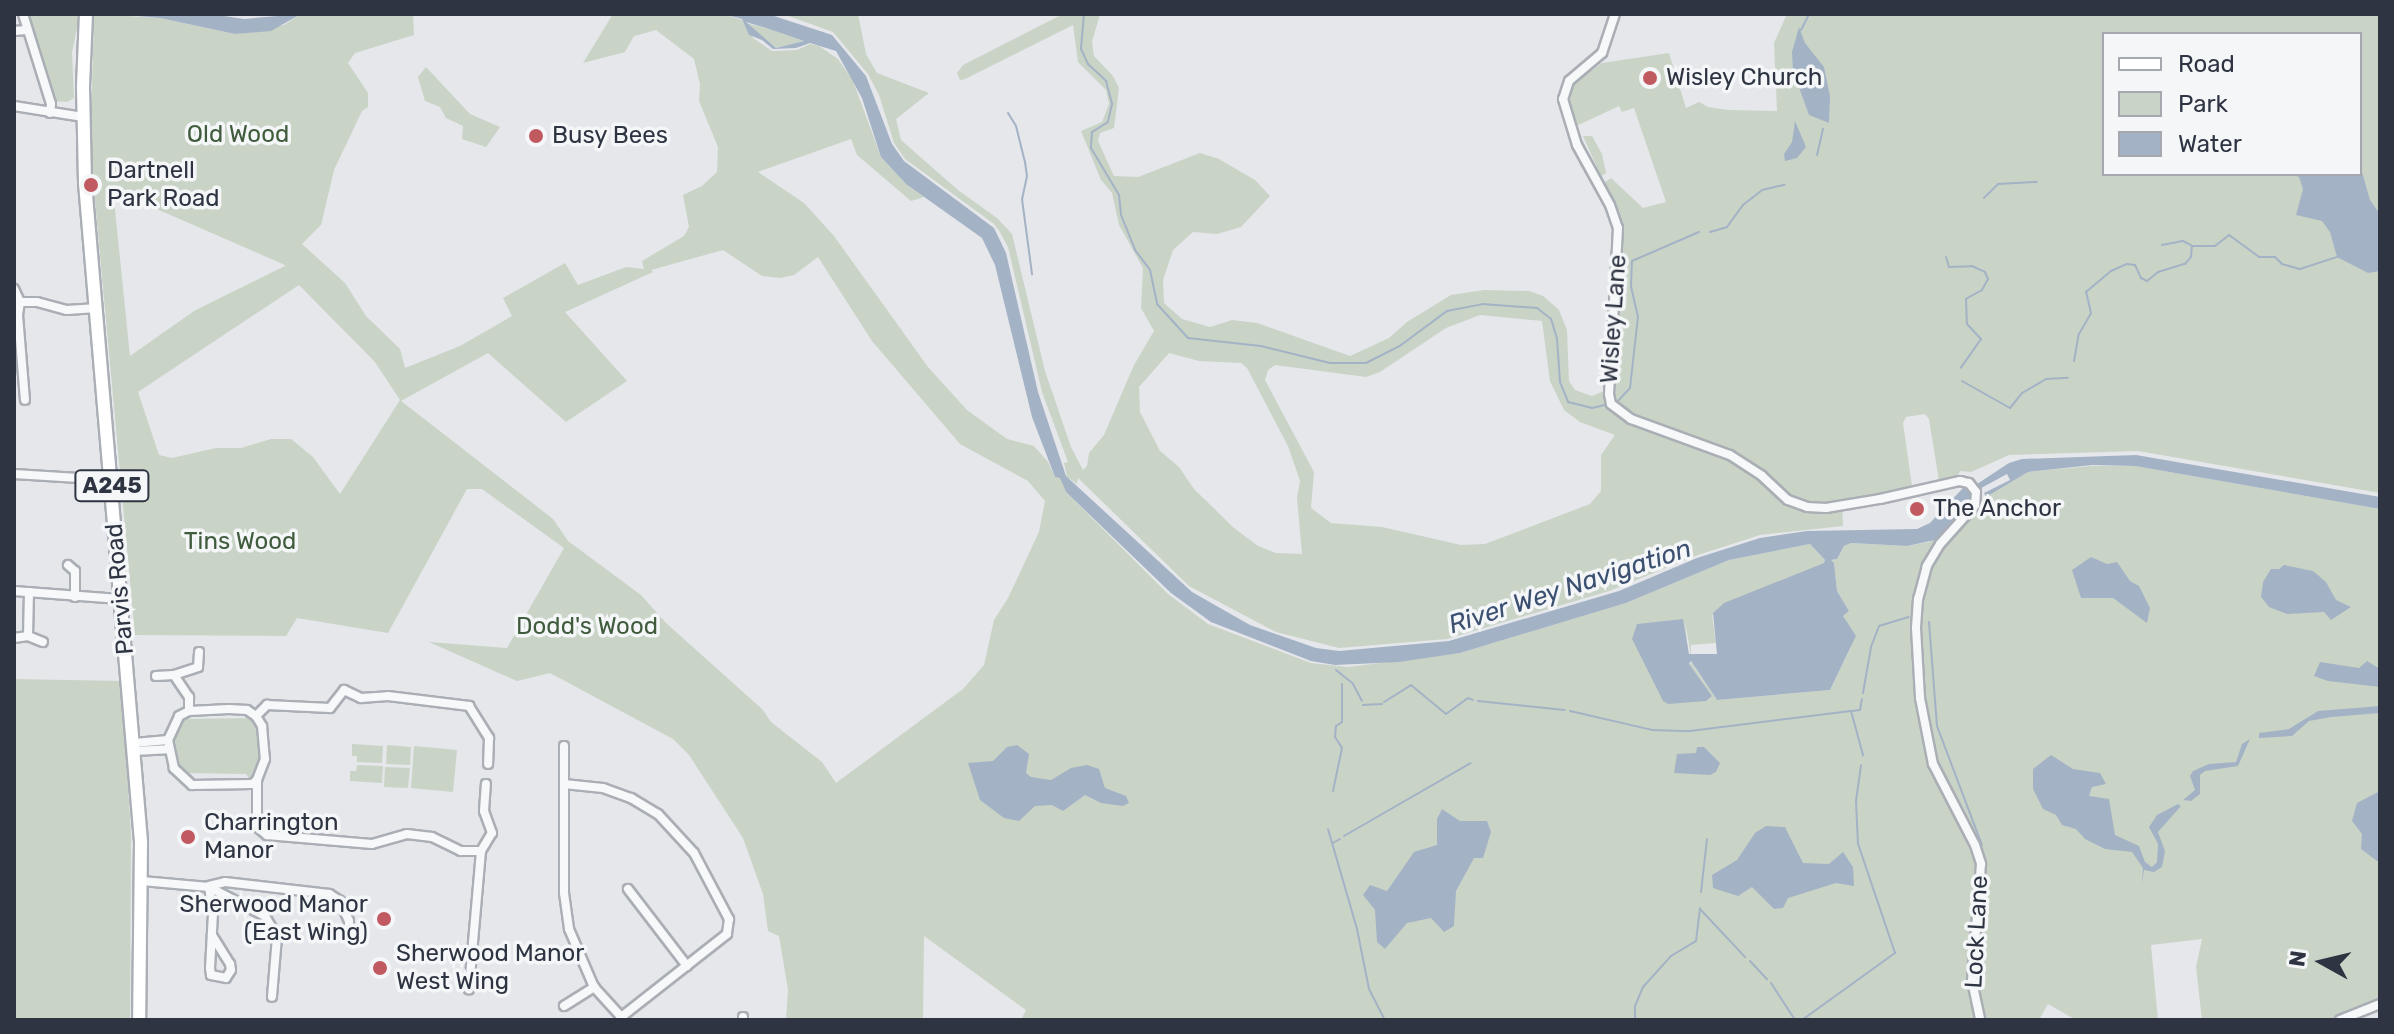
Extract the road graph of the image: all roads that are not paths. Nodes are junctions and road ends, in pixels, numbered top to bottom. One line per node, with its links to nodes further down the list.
1 (23, 14): 4 (street)
2 (86, 14): 8 (main road, Parvis Road / A245)
3 (1615, 14): 15 (street, Wisley Lane)
4 (26, 30): 5 (street); 7 (street)
5 (14, 31)
6 (14, 106): 7 (street)
7 (50, 113): 8 (street)
8 (83, 117): 11 (main road, Parvis Road / A245)
9 (14, 289): 10 (street)
10 (20, 302): 11 (street); 12 (street)
11 (97, 308): 14 (main road, Parvis Road / A245)
12 (25, 400)
13 (14, 474): 14 (street)
14 (111, 480): 20 (main road, Parvis Road / A245)
15 (1974, 489): 50 (street, Lock Lane)
16 (76, 567): 19 (street)
17 (14, 591): 18 (street)
18 (29, 592): 19 (street); 21 (street)
19 (75, 597): 20 (street)
20 (120, 599): 31 (main road, Parvis Road / A245)
21 (28, 636): 22 (street); 23 (street)
22 (14, 638)
23 (43, 642)
24 (199, 652): 25 (street)
25 (174, 675): 26 (street); 27 (street)
26 (156, 676)
27 (189, 711): 28 (street); 29 (street)
28 (256, 716): 32 (street); 33 (street)
29 (168, 744): 31 (street); 33 (street)
30 (564, 746): 35 (street)
31 (134, 747): 37 (main road, Parvis Road / A245)
32 (488, 764)
33 (257, 780): 36 (street)
34 (486, 784): 36 (street)
35 (564, 784): 42 (street); 43 (street)
36 (481, 851): 44 (street)
37 (142, 881): 38 (street); 49 (main road, Parvis Road / A245)
38 (209, 887): 40 (street); 41 (street); 45 (street)
39 (628, 889): 42 (street)
40 (212, 935): 40 (street)
41 (349, 938)
42 (687, 966): 48 (street)
43 (594, 987): 47 (street); 48 (street)
44 (469, 989)
45 (272, 997)
46 (2380, 1004): 51 (street)
47 (564, 1006)
48 (623, 1019)
49 (139, 1020)
50 (1980, 1020)
51 (2340, 1020)

